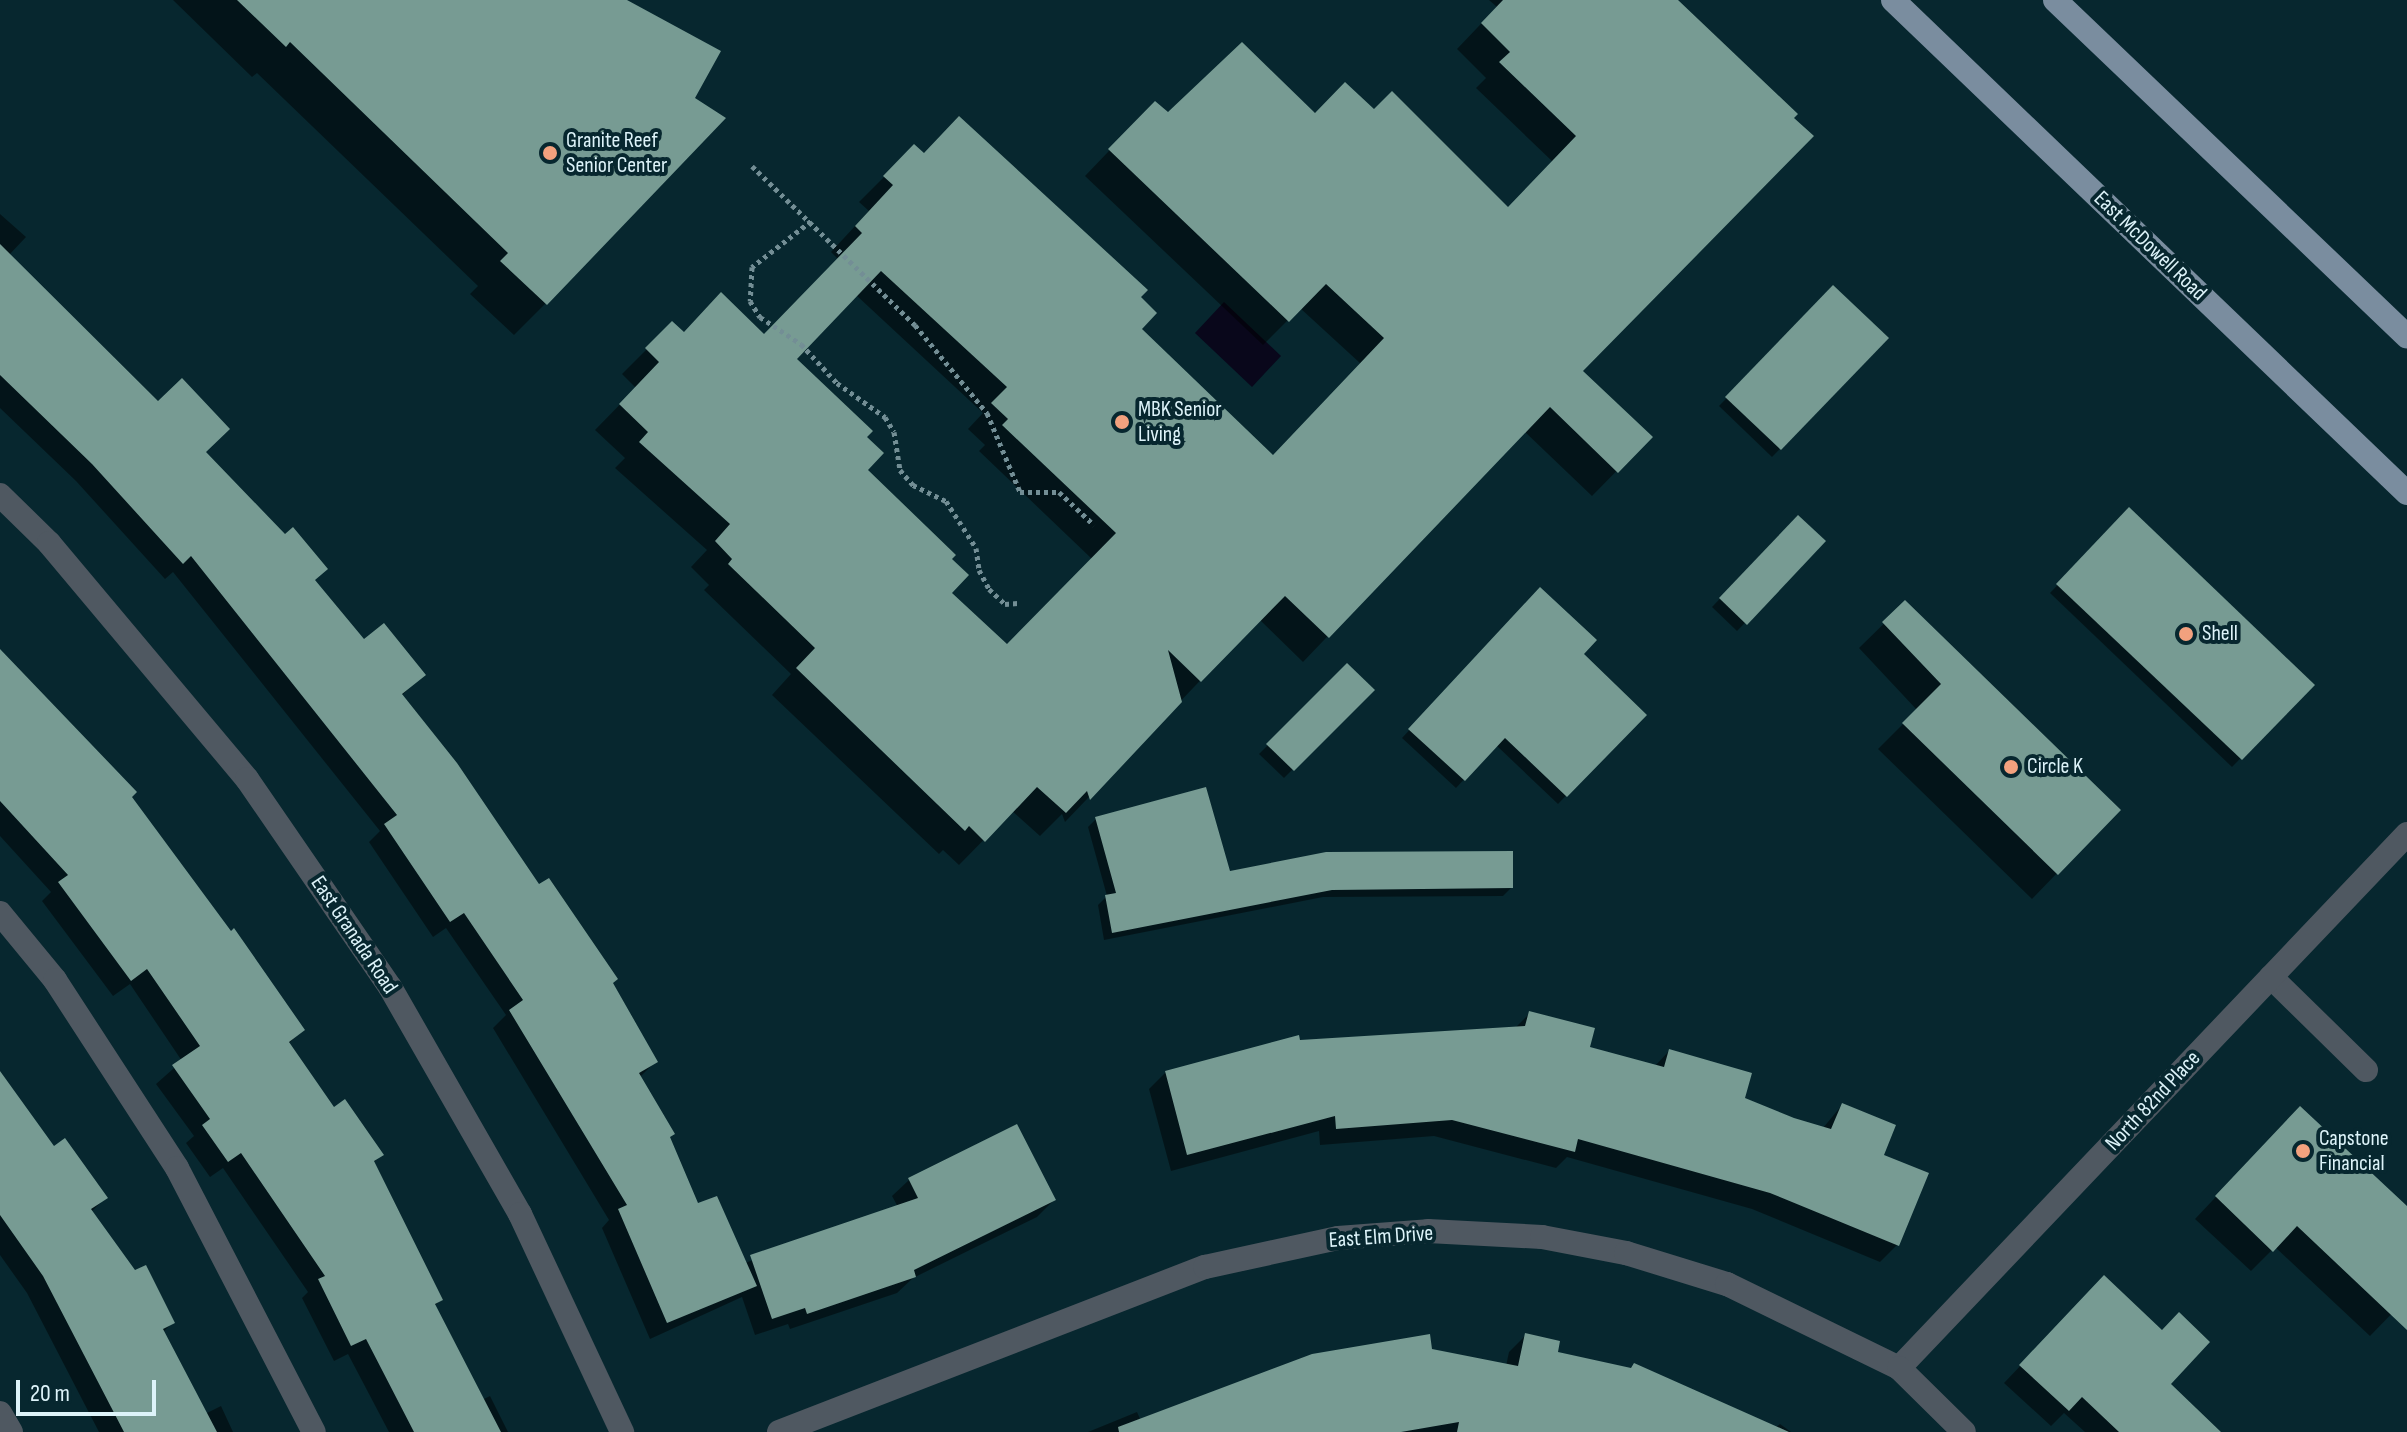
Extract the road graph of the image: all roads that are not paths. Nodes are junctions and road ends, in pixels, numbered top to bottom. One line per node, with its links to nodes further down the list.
1 (1893, 0): 4 (main road, East McDowell Road)
2 (2055, 0): 3 (main road)
3 (2407, 336)
4 (2407, 493)
5 (0, 495): 14 (street, East Granada Road)
6 (2407, 834): 8 (street, North 82nd Place)
7 (0, 913): 13 (street)
8 (2271, 977): 9 (street); 10 (street, North 82nd Place)
9 (2366, 1070)
10 (1899, 1368): 15 (street, East Elm Drive); 16 (street, East Elm Drive)
11 (0, 1413): 12 (street)
12 (11, 1432)
13 (314, 1432)
14 (622, 1432)
15 (779, 1432)
16 (1964, 1432)

